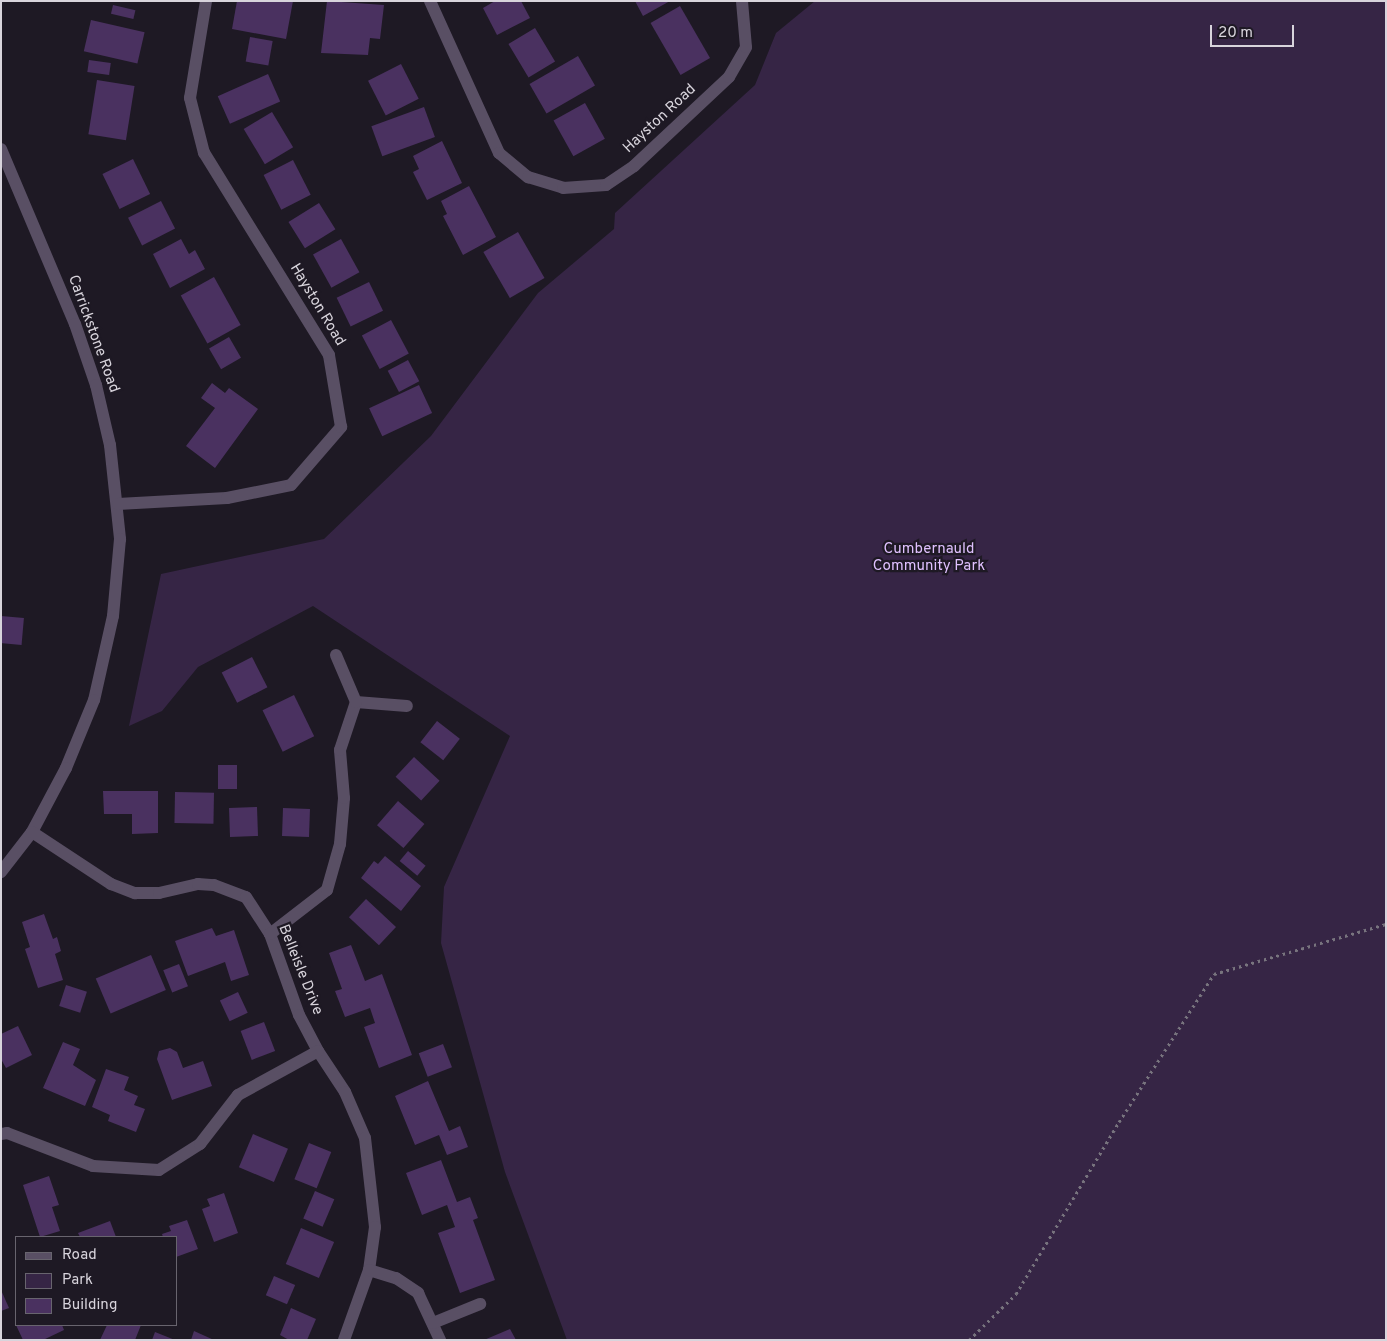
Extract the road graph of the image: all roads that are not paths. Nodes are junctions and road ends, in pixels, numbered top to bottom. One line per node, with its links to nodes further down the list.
1 (206, 1): 5 (street, Hayston Road)
2 (430, 1): 3 (street, Hayston Road)
3 (742, 1)
4 (1, 149): 5 (street, Carrickstone Road)
5 (118, 504): 9 (street, Carrickstone Road)
6 (336, 655): 7 (street)
7 (356, 702): 8 (street); 11 (street)
8 (407, 706)
9 (32, 832): 10 (street, Carrickstone Road); 11 (street, Belleisle Drive)
10 (1, 872)
11 (270, 934): 12 (street, Belleisle Drive)
12 (318, 1051): 13 (street); 14 (street, Belleisle Drive)
13 (1, 1134)
14 (369, 1270): 16 (street); 17 (street, Belleisle Drive)
15 (480, 1304): 16 (street)
16 (434, 1323): 18 (street)
17 (344, 1340)
18 (440, 1340)

